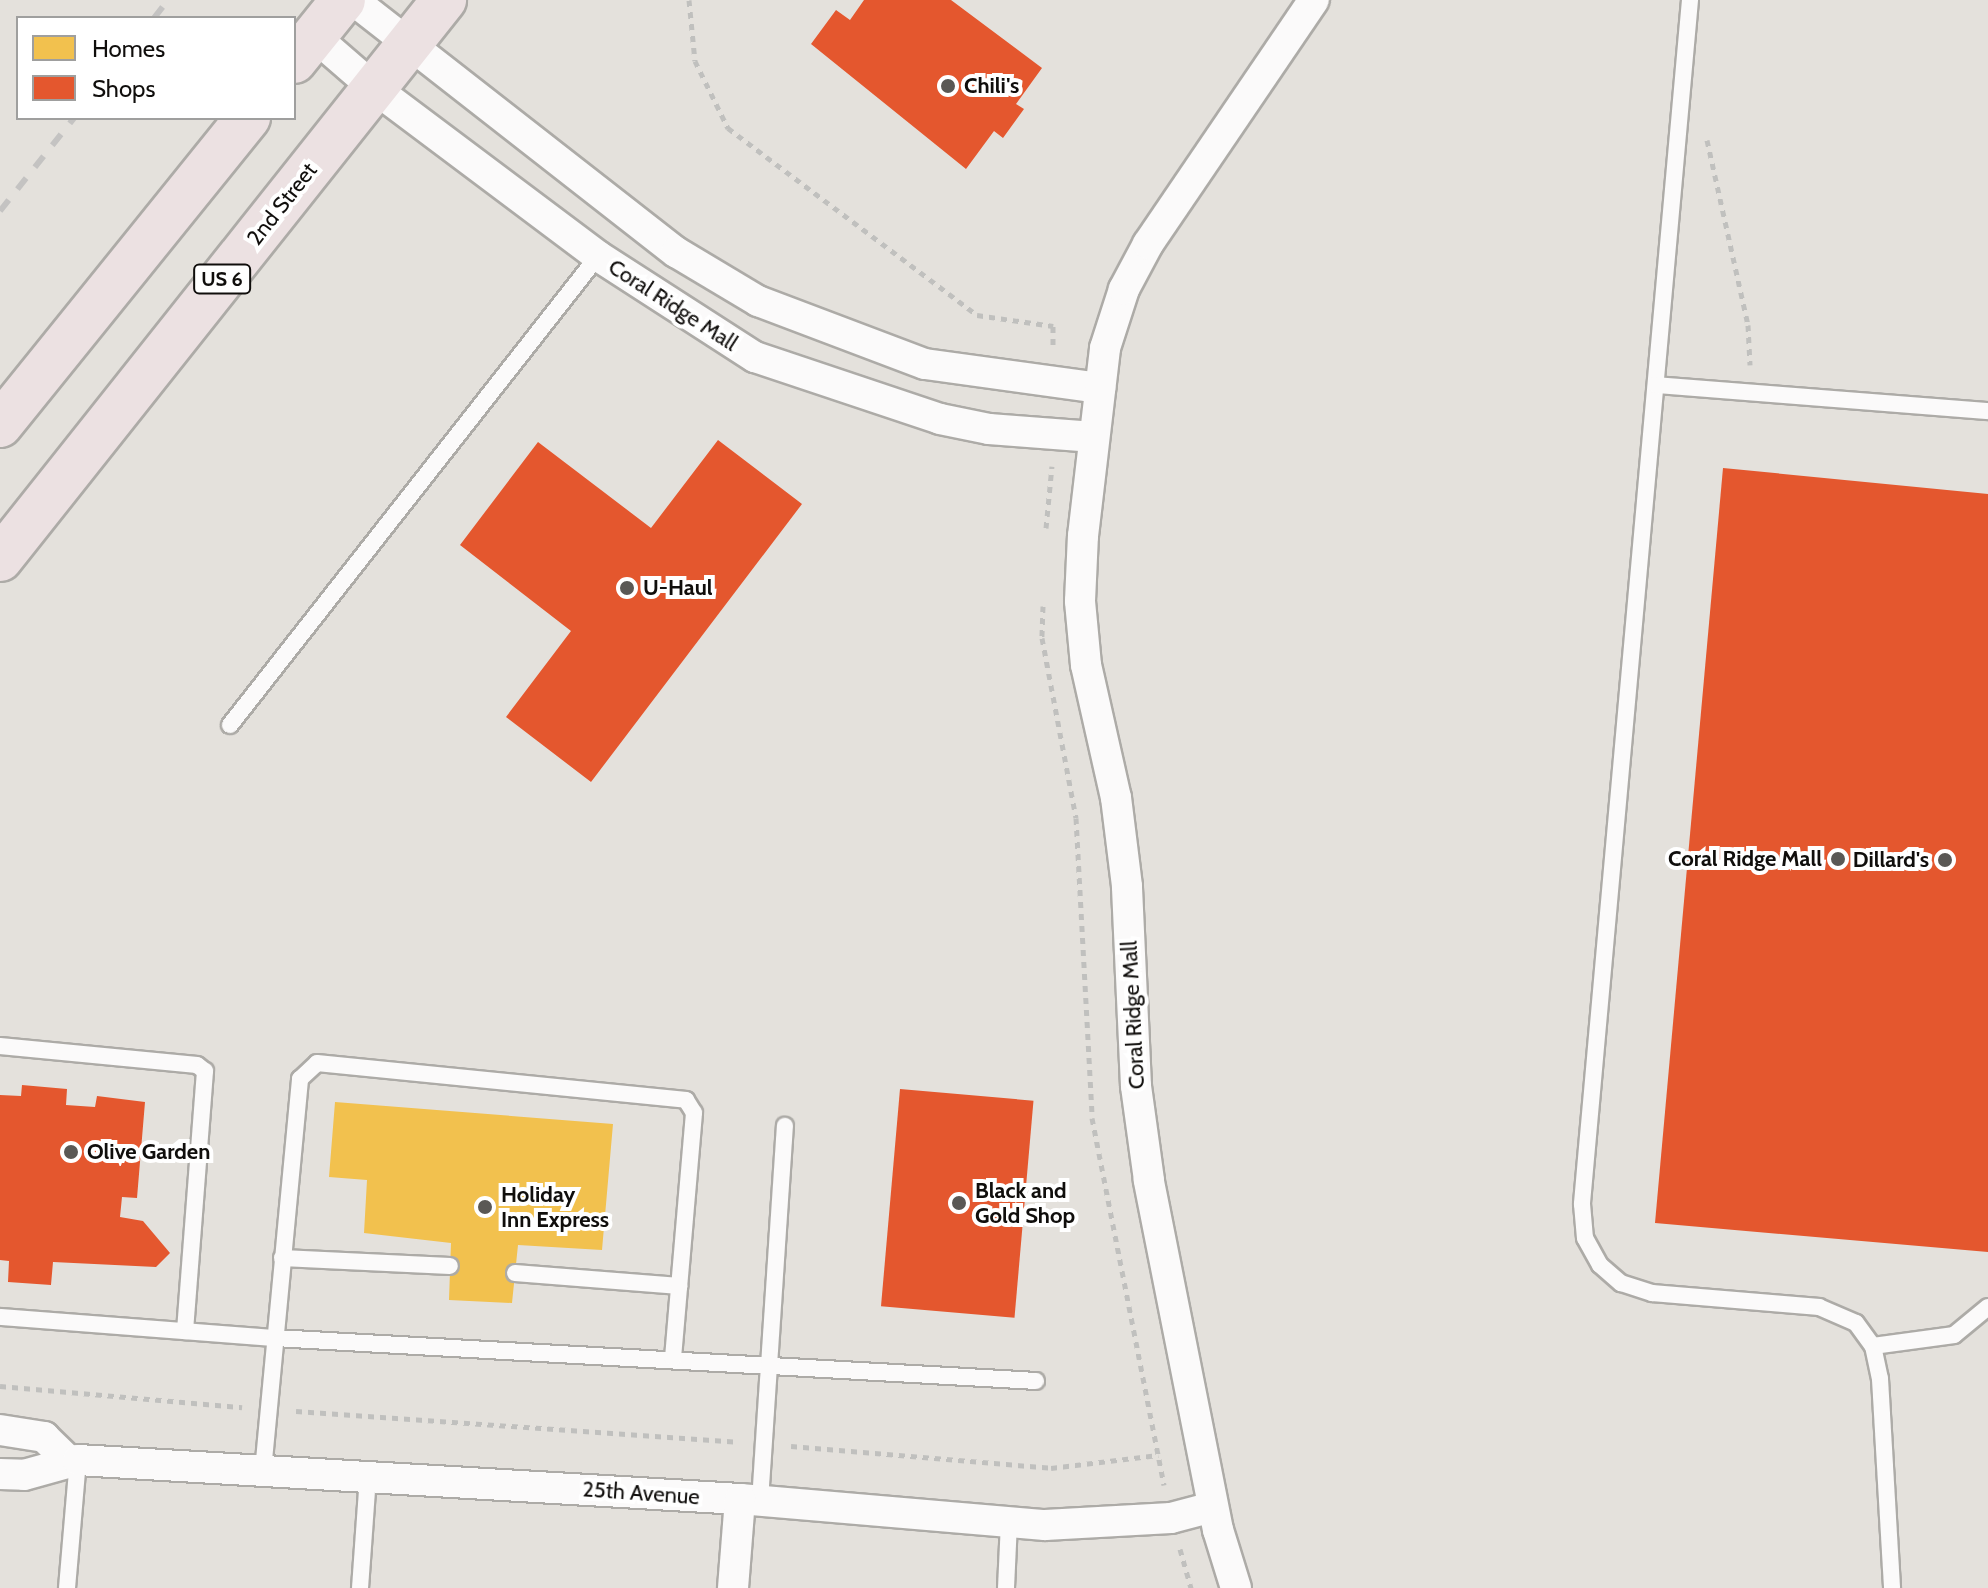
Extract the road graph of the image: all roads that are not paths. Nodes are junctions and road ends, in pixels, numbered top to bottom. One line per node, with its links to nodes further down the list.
1 (343, 0): 7 (main road)
2 (353, 0): 6 (street)
3 (444, 0): 6 (main road, 2nd Street / US 6)
4 (1314, 0): 12 (street, Coral Ridge Mall)
5 (1690, 0): 11 (lane)
6 (409, 44): 8 (main road, 2nd Street / US 6); 12 (street)
7 (304, 48): 8 (street, Coral Ridge Mall)
8 (374, 88): 10 (street, Coral Ridge Mall); 16 (main road, 2nd Street / US 6)
9 (246, 120): 14 (main road)
10 (598, 256): 15 (street, Coral Ridge Mall); 17 (lane)
11 (1656, 385): 13 (lane); 28 (lane)
12 (1100, 388): 15 (street, Coral Ridge Mall)
13 (1988, 411)
14 (0, 425)
15 (1094, 437): 38 (street, Coral Ridge Mall)
16 (0, 559)
17 (230, 725)
18 (0, 1046): 26 (lane)
19 (785, 1126): 30 (lane)
20 (282, 1258): 21 (lane); 23 (lane); 27 (lane)
21 (450, 1266)
22 (515, 1273): 23 (lane)
23 (679, 1286): 29 (lane)
24 (1988, 1307): 28 (lane)
25 (0, 1317): 26 (lane)
26 (185, 1331): 27 (lane)
27 (275, 1338): 29 (lane); 34 (lane)
28 (1873, 1346): 45 (lane)
29 (673, 1358): 30 (lane)
30 (770, 1364): 31 (lane); 37 (lane)
31 (1036, 1381)
32 (0, 1430): 33 (street)
33 (73, 1460): 34 (street, 25th Avenue); 35 (street, 25th Avenue); 40 (lane)
34 (263, 1471): 36 (street, 25th Avenue)
35 (0, 1474)
36 (368, 1476): 37 (street, 25th Avenue); 41 (lane)
37 (750, 1500): 39 (street, 25th Avenue); 42 (street)
38 (1213, 1507): 39 (street, 25th Avenue); 44 (street, Coral Ridge Mall)
39 (1009, 1521): 43 (lane)
40 (67, 1588)
41 (360, 1588)
42 (733, 1588)
43 (1006, 1588)
44 (1236, 1588)
45 (1892, 1588)

